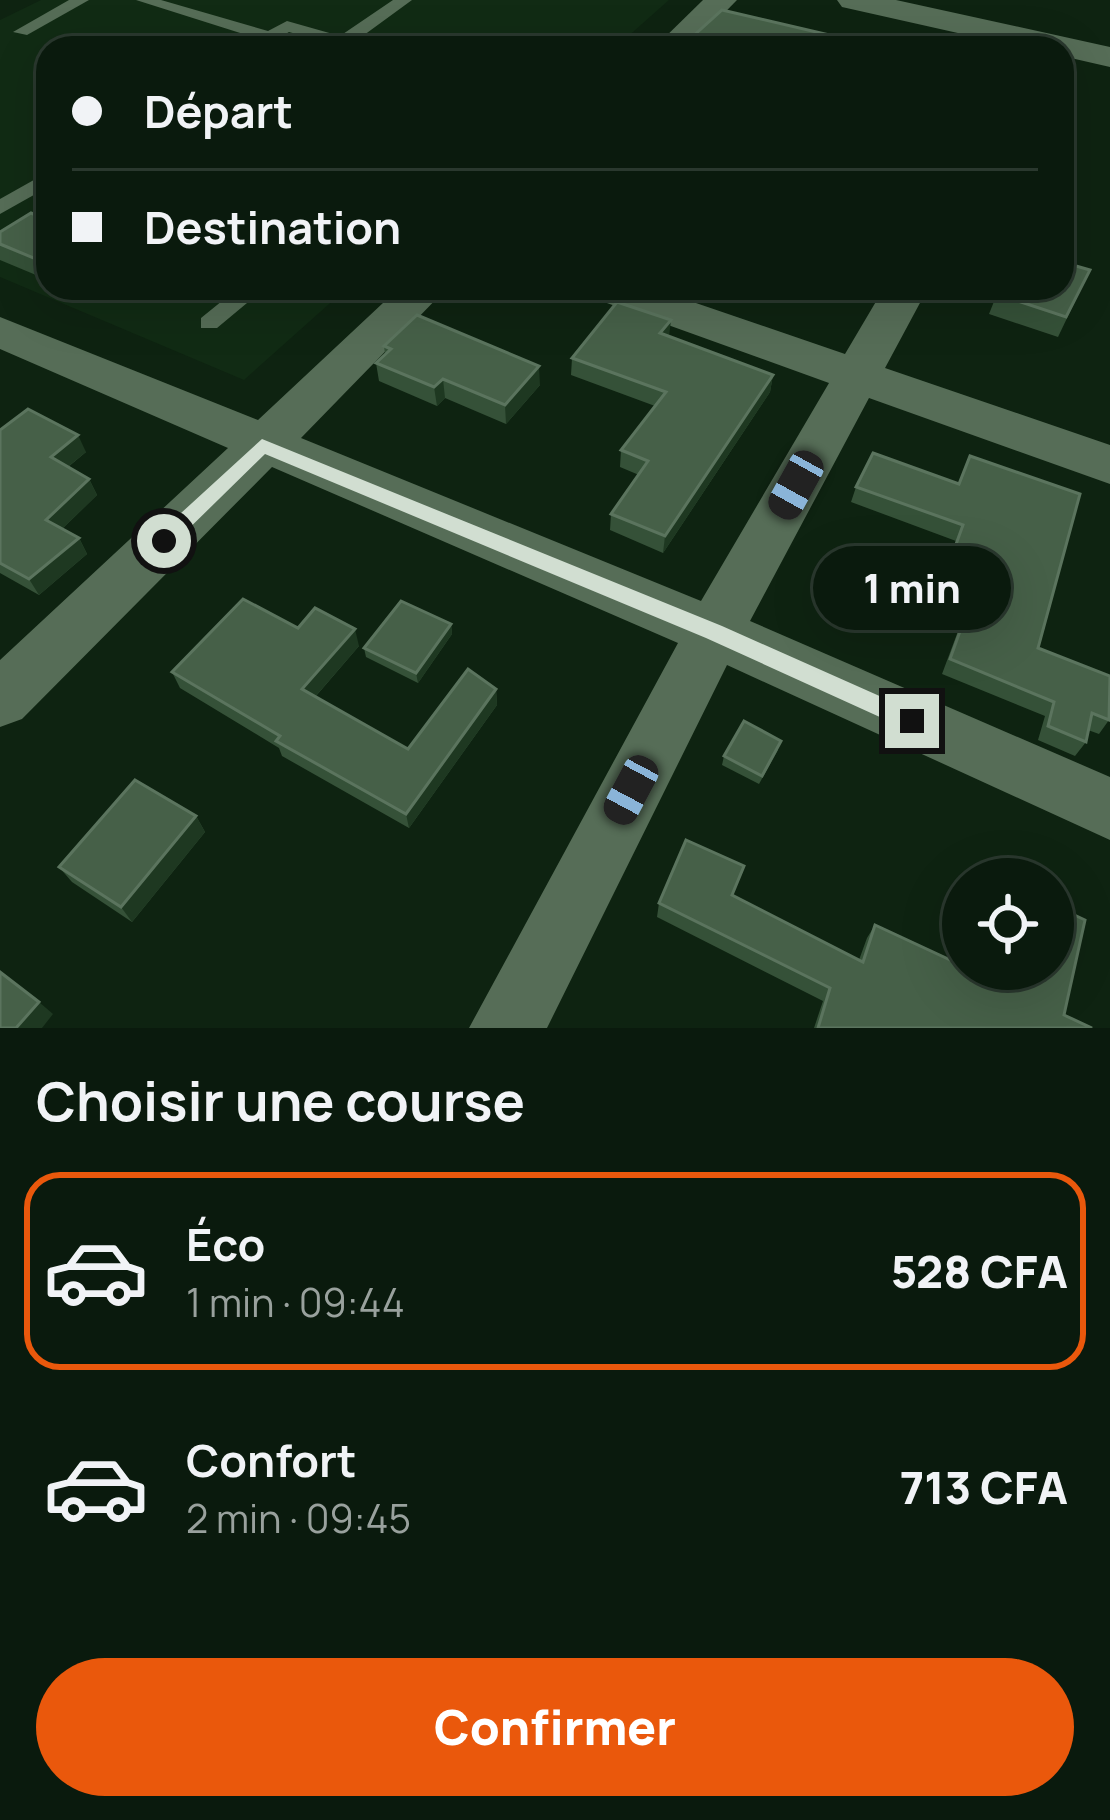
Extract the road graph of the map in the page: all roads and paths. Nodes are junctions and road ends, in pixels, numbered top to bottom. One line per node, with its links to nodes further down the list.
1 (81, 0): 6 (lane)
2 (144, 0): 8 (lane)
3 (404, 0): 10 (lane)
4 (721, 0): 11 (street)
5 (854, 0): 7 (street)
6 (21, 32)
7 (1043, 34)
8 (269, 36): 9 (lane)
9 (314, 36)
10 (355, 36)
11 (684, 36)
12 (1074, 45): 13 (street)
13 (1110, 58)
14 (10, 191): 15 (lane)
15 (0, 208)
16 (237, 300): 20 (lane)
17 (412, 300): 23 (street)
18 (644, 300): 22 (street)
19 (899, 300): 22 (street)
20 (209, 323)
21 (0, 332): 23 (street)
22 (859, 375): 24 (street); 25 (street)
23 (262, 446): 25 (street); 26 (street)
24 (1110, 465)
25 (714, 632): 27 (street); 28 (street)
26 (0, 700)
27 (1110, 809)
28 (507, 1028)

